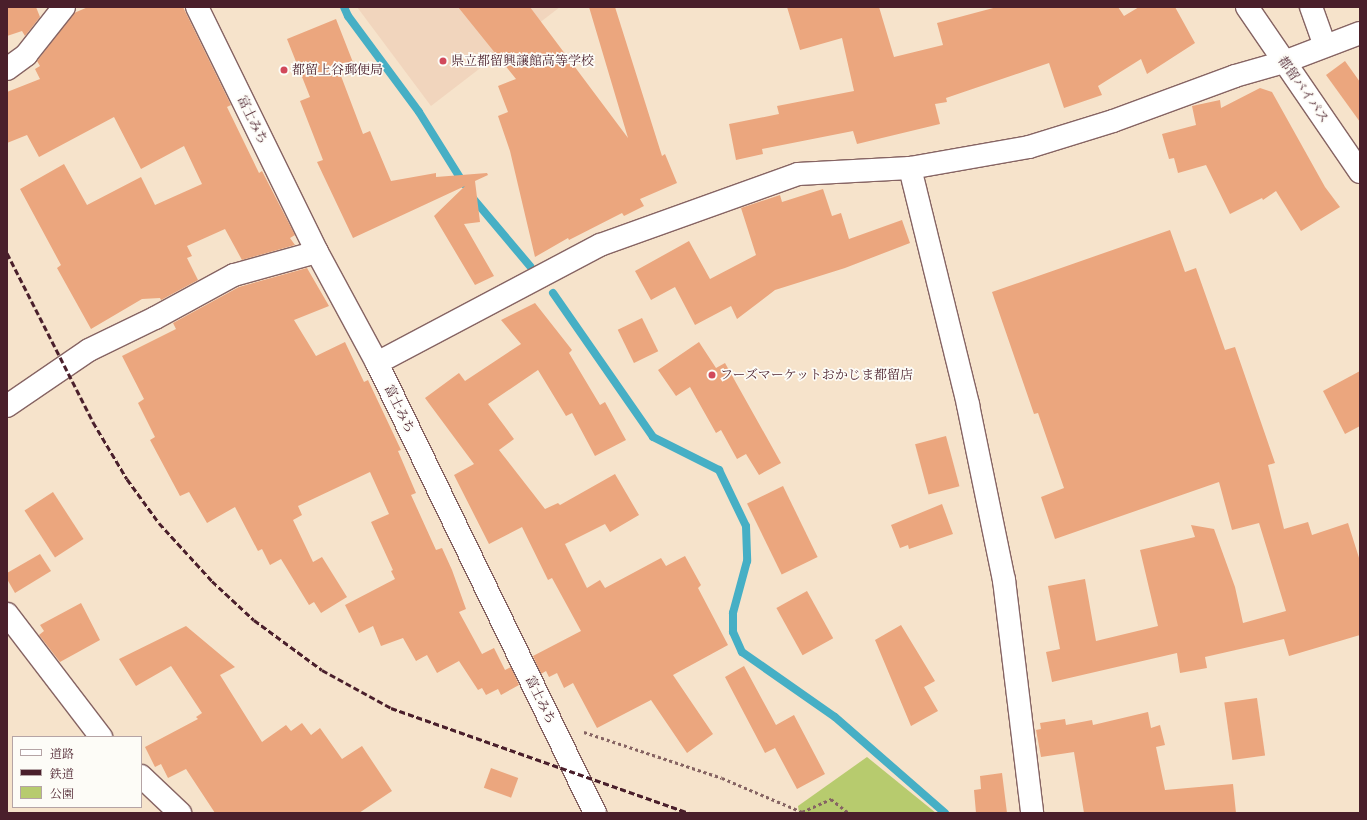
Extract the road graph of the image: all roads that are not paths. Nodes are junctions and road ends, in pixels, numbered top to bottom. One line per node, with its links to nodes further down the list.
1 (64, 7): 8 (main road)
2 (197, 7): 11 (main road, 富士みち)
3 (1247, 7): 7 (main road, 都留バイパス)
4 (1311, 7): 6 (main road)
5 (1360, 32): 6 (main road)
6 (1325, 46): 7 (main road)
7 (1284, 62): 9 (main road); 10 (main road, 都留バイパス)
8 (7, 69)
9 (910, 168): 12 (main road); 19 (main road)
10 (1360, 172)
11 (316, 252): 12 (main road, 富士みち); 13 (main road)
12 (377, 363): 18 (main road, 富士みち)
13 (7, 406)
14 (9, 620): 15 (main road)
15 (100, 736)
16 (142, 777): 17 (main road)
17 (180, 813)
18 (595, 813)
19 (1032, 813)

